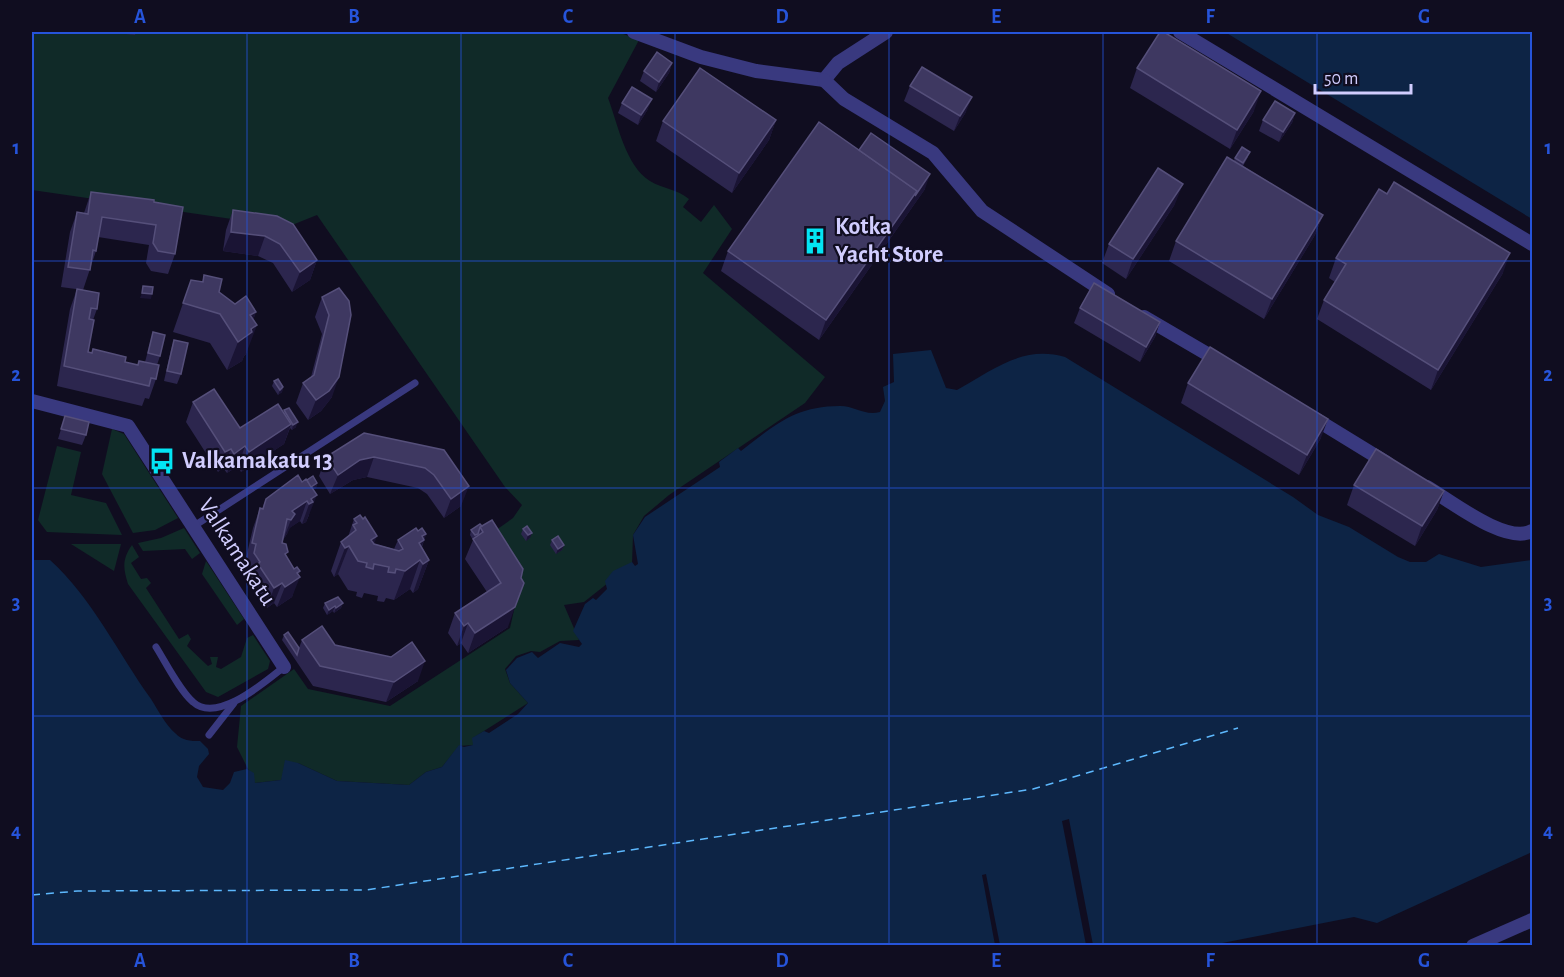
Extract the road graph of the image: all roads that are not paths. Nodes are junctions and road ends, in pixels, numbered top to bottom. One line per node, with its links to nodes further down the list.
1 (634, 32): 4 (street)
2 (886, 32): 4 (street)
3 (1180, 32): 5 (street)
4 (824, 80): 6 (street)
5 (1533, 244)
6 (1229, 367)
7 (416, 383): 12 (lane)
8 (32, 401): 12 (street, Valkamakatu)
9 (1299, 409): 10 (street)
10 (1398, 470)
11 (1418, 482): 13 (street)
12 (194, 526): 15 (street, Valkamakatu)
13 (1533, 531)
14 (156, 648): 16 (lane)
15 (284, 667): 16 (lane)
16 (234, 703): 17 (lane)
17 (209, 735)
18 (1533, 920): 19 (street)
19 (1473, 945)

